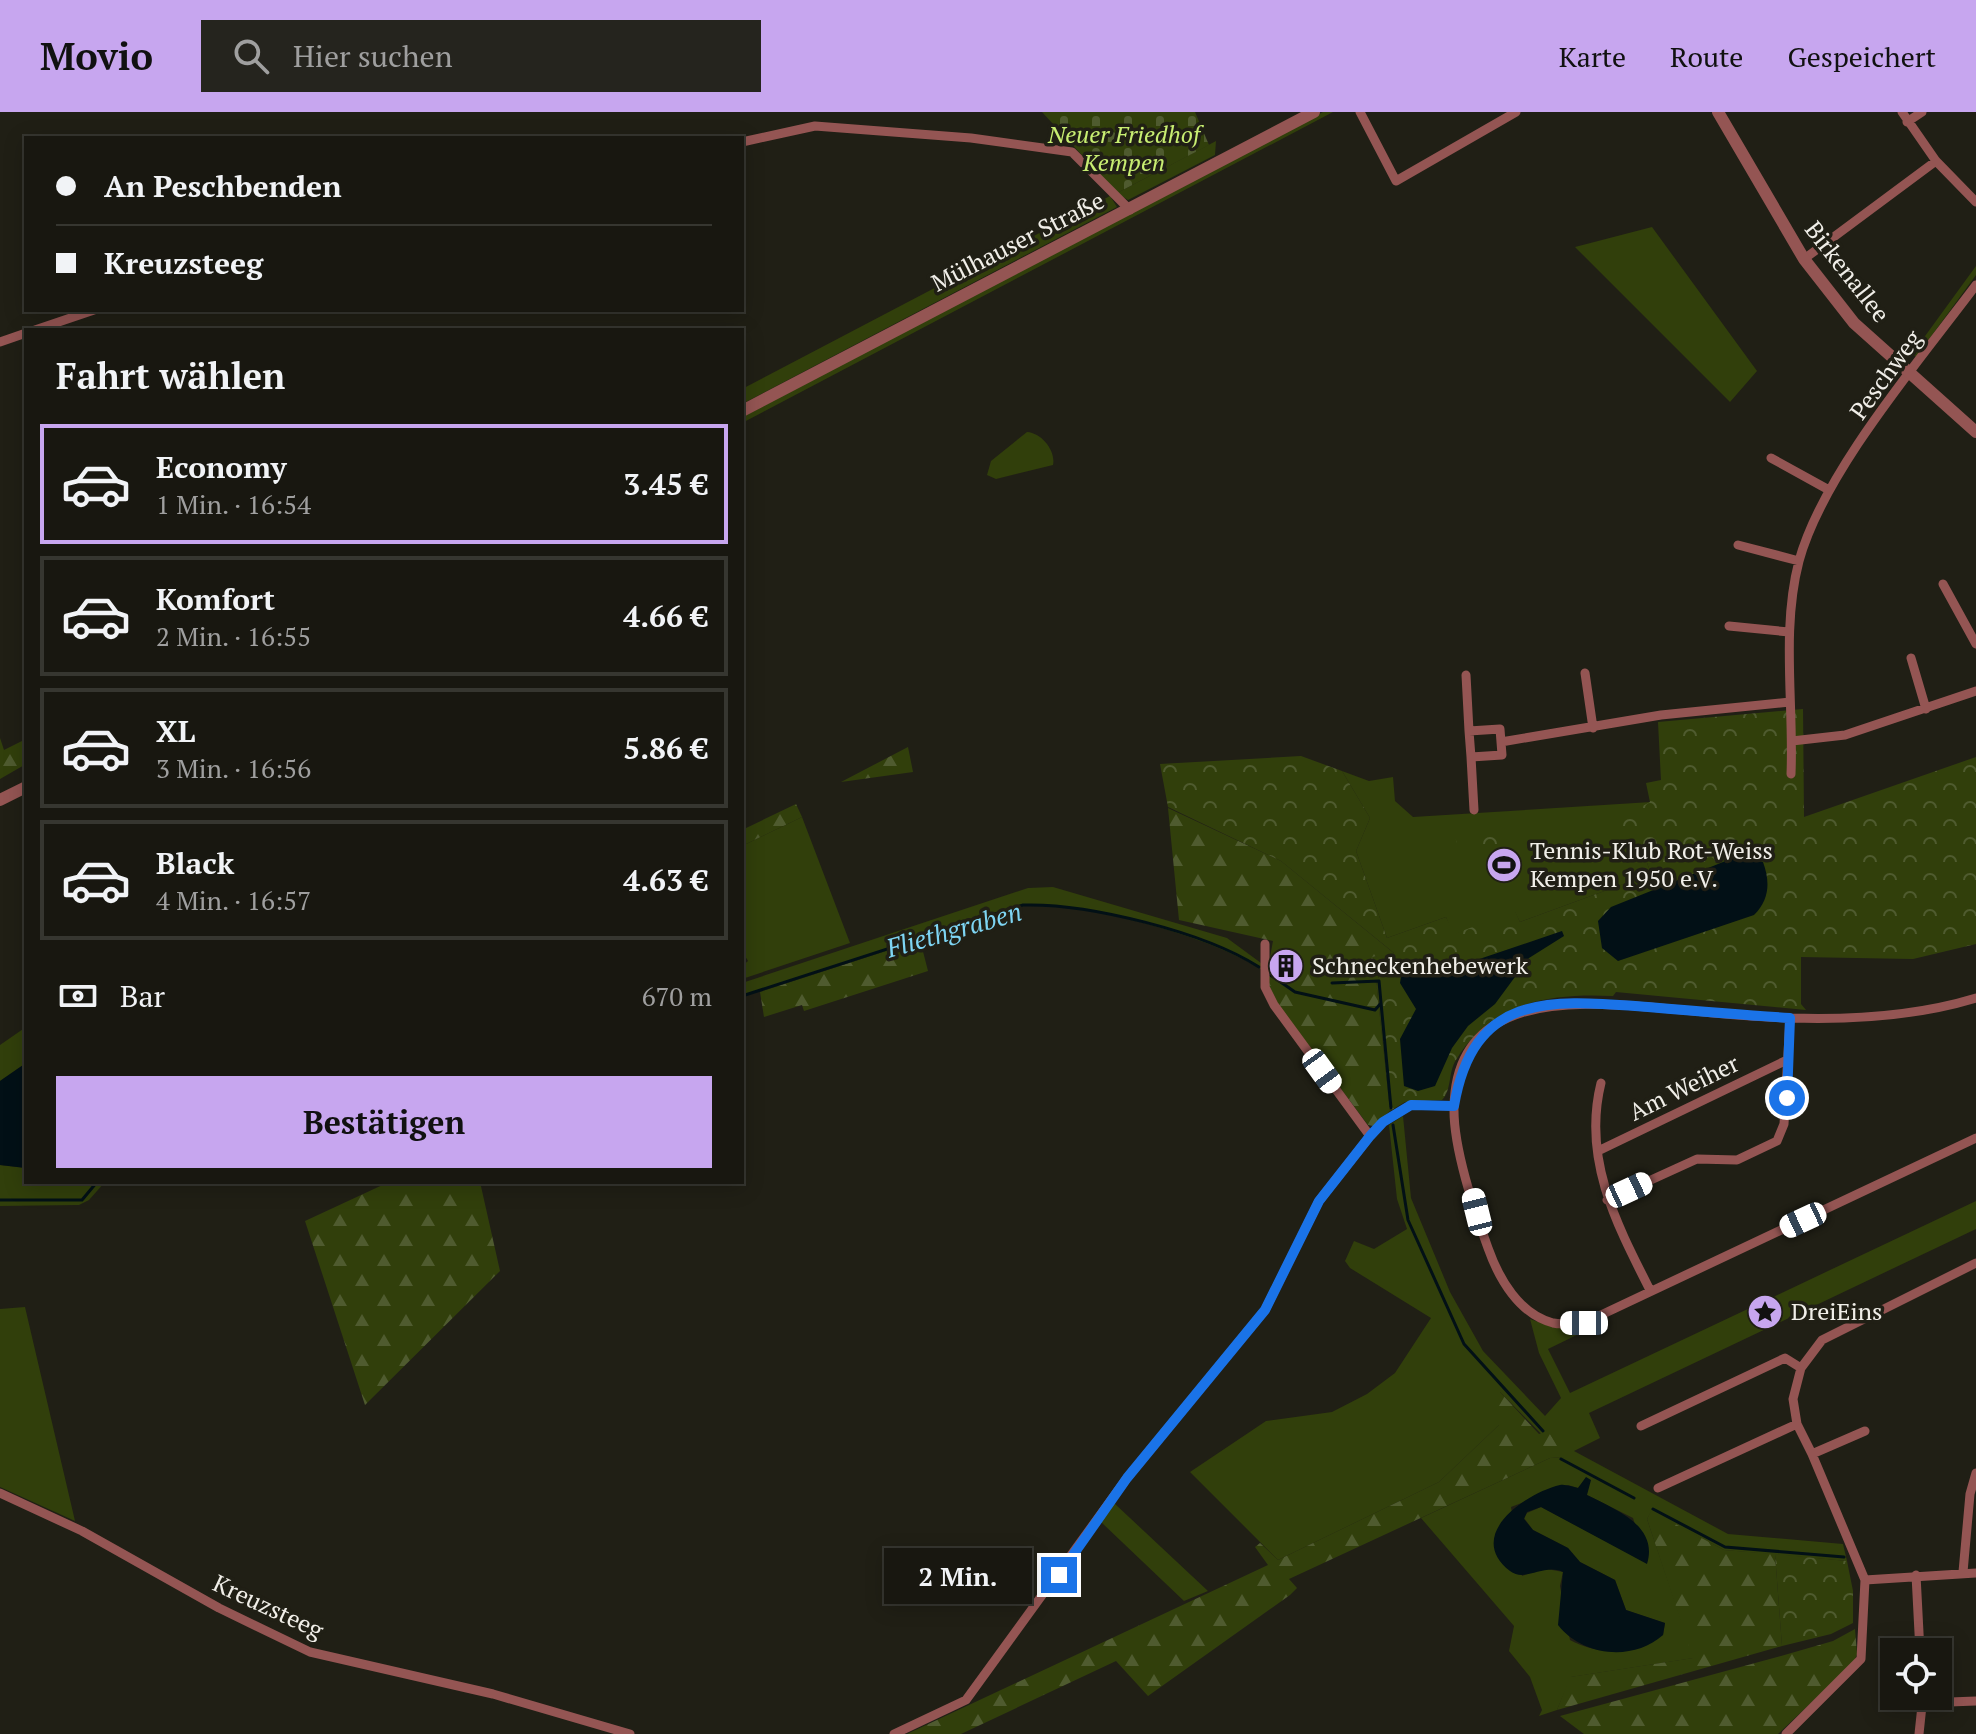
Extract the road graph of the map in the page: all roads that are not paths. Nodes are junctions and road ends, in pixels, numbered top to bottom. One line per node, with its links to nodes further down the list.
1 (1314, 112): 11 (street, Mülhauser Straße)
2 (1360, 112): 3 (street)
3 (1516, 112)
4 (1718, 112): 12 (street, Birkenallee)
5 (1902, 112): 7 (street)
6 (1922, 112): 7 (street)
7 (1907, 122): 9 (street)
8 (744, 142): 11 (street)
9 (1936, 161): 10 (street); 12 (street)
10 (1976, 202)
11 (1130, 210): 19 (street, Mülhauser Straße)
12 (1804, 259): 18 (street, Birkenallee)
13 (1976, 285): 18 (street, Peschweg)
14 (88, 312): 15 (street)
15 (41, 328)
16 (24, 334): 17 (street)
17 (0, 342)
18 (1909, 375): 20 (street, Birkenallee); 22 (street, Peschweg)
19 (744, 410)
20 (1976, 432)
21 (1771, 458): 22 (street)
22 (1829, 490): 24 (street, Peschweg)
23 (1738, 545): 24 (street)
24 (1799, 561): 27 (street, Peschweg)
25 (1943, 584): 28 (street)
26 (1729, 626): 27 (street)
27 (1789, 632): 33 (street, Peschweg)
28 (1976, 644)
29 (1911, 658): 34 (street)
30 (1585, 673): 35 (street)
31 (1466, 675): 36 (street)
32 (1976, 691): 34 (street)
33 (1790, 702): 35 (street); 37 (street, Peschweg)
34 (1926, 709): 37 (street)
35 (1593, 728): 38 (street)
36 (1469, 731): 38 (street); 39 (street)
37 (1792, 741): 40 (street, Peschweg)
38 (1501, 742): 39 (street)
39 (1471, 757): 43 (street)
40 (1791, 774)
41 (24, 788): 42 (street)
42 (0, 800)
43 (1474, 810)
44 (1265, 944): 50 (street)
45 (1976, 998): 46 (street)
46 (1790, 1018): 47 (street); 49 (street)
47 (1787, 1060): 52 (street, Am Weiher); 53 (street)
48 (1601, 1083): 52 (street, Am Weiher)
49 (1454, 1106): 50 (street); 55 (street)
50 (1370, 1136): 73 (street)
51 (1976, 1138): 55 (street)
52 (1598, 1151): 53 (street, Am Weiher)
53 (1607, 1200): 55 (street, Am Weiher)
54 (1976, 1263): 56 (street)
55 (1650, 1290)
56 (1801, 1368): 57 (street); 58 (street)
57 (1797, 1424): 60 (street); 62 (street)
58 (1641, 1426)
59 (1865, 1431): 60 (street)
60 (1812, 1454): 67 (street)
61 (1976, 1473): 64 (street)
62 (1658, 1488)
63 (0, 1493): 72 (street, Kreuzsteeg)
64 (1963, 1572): 65 (street); 66 (street)
65 (1976, 1573)
66 (1916, 1575): 67 (street); 68 (street)
67 (1865, 1580): 74 (street)
68 (1919, 1638)
69 (1952, 1700): 70 (street)
70 (1976, 1701)
71 (1922, 1710): 75 (street)
72 (630, 1734)
73 (894, 1734)
74 (1786, 1734)
75 (1919, 1734)

